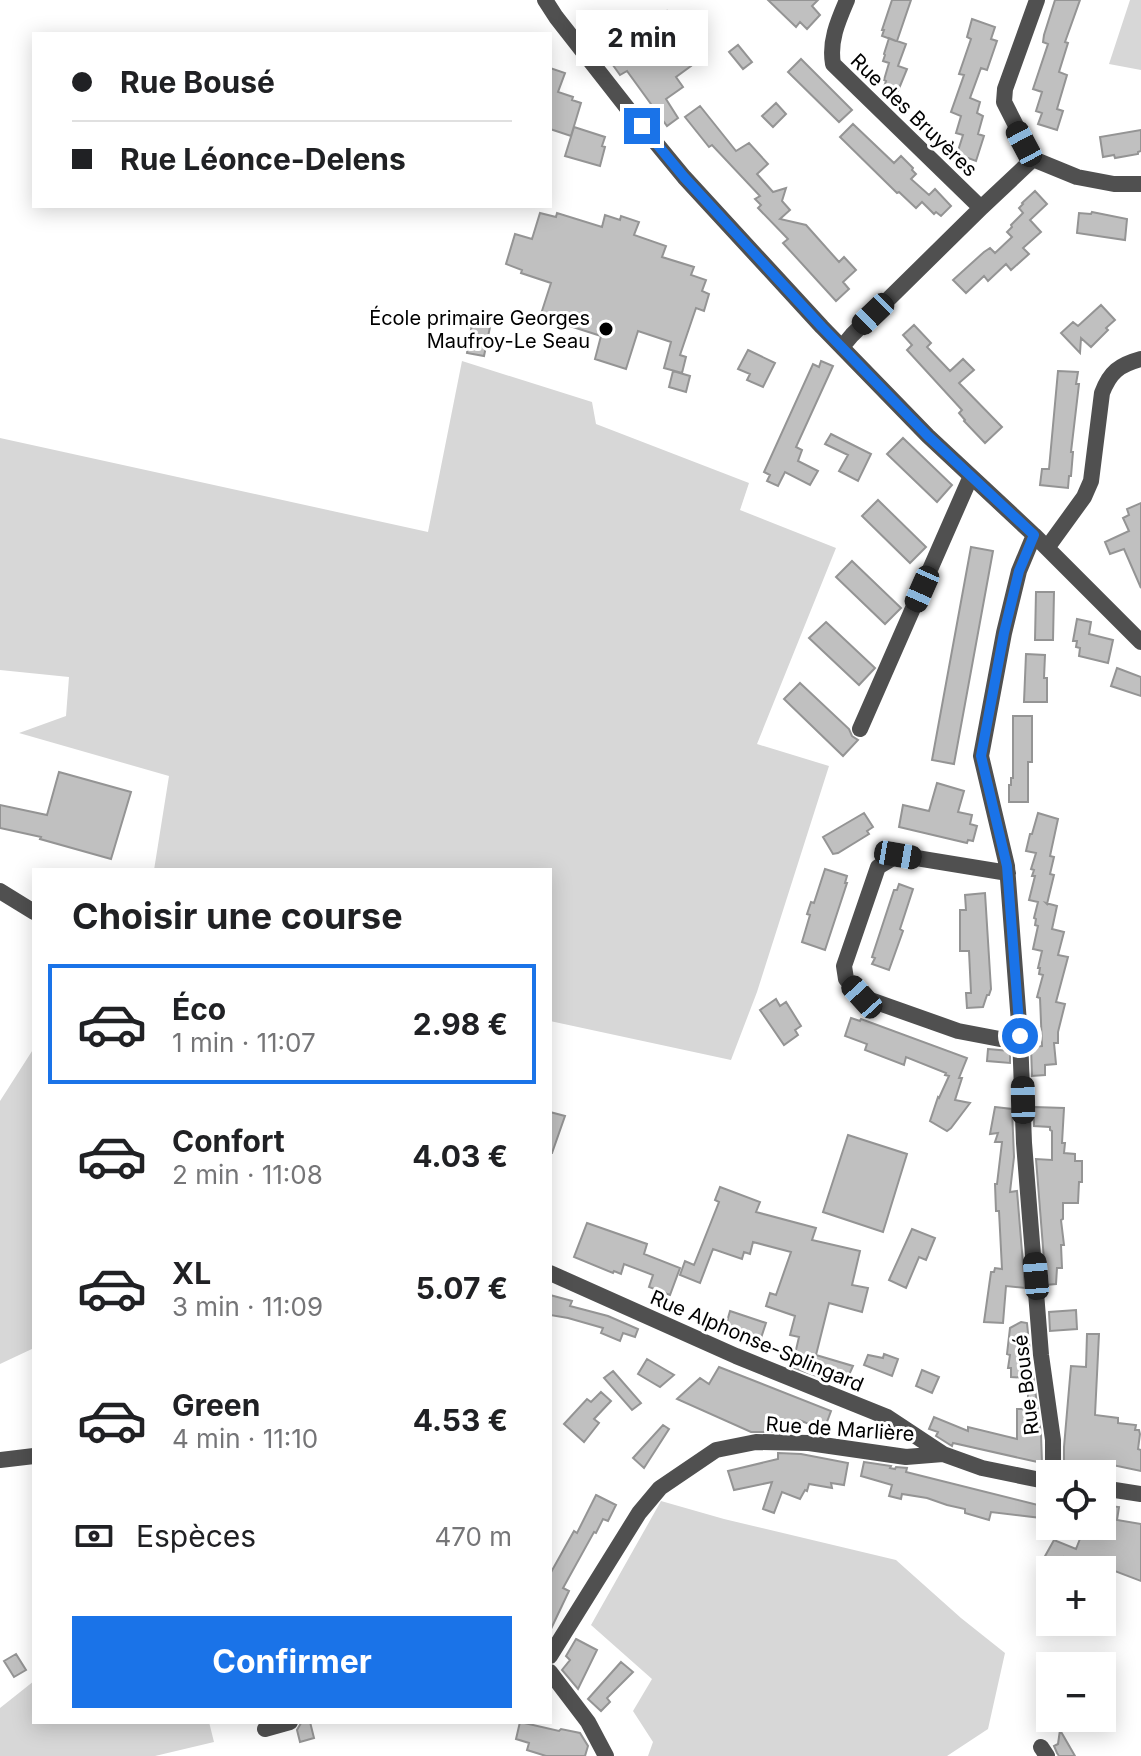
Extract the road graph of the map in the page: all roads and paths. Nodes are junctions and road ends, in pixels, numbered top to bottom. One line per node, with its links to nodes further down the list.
1 (545, 0): 7 (street)
2 (847, 0): 6 (street, Rue des Bruyères)
3 (1037, 0): 4 (street)
4 (1033, 159): 5 (street); 6 (street)
5 (1141, 184)
6 (981, 208): 7 (street)
7 (842, 347): 9 (street)
8 (1141, 359): 11 (street)
9 (971, 476): 10 (street); 13 (street)
10 (1034, 535): 11 (street); 14 (street, Rue Bousé)
11 (1047, 548): 12 (street)
12 (1141, 642)
13 (860, 729)
14 (1008, 873): 17 (street, Rue Bousé); 17 (street)
15 (0, 891): 16 (street)
16 (32, 911)
17 (1020, 1036): 22 (street, Rue Bousé)
18 (552, 1274): 19 (street, Rue Alphonse-Splingard)
19 (943, 1454): 23 (street); 26 (street, Rue de Marlière)
20 (32, 1456): 21 (street)
21 (0, 1460)
22 (1053, 1460)
23 (1036, 1479)
24 (1116, 1490): 25 (street)
25 (1141, 1494)
26 (552, 1653)
27 (552, 1675): 30 (street)
28 (283, 1724): 29 (street)
29 (265, 1729)
30 (606, 1756)

